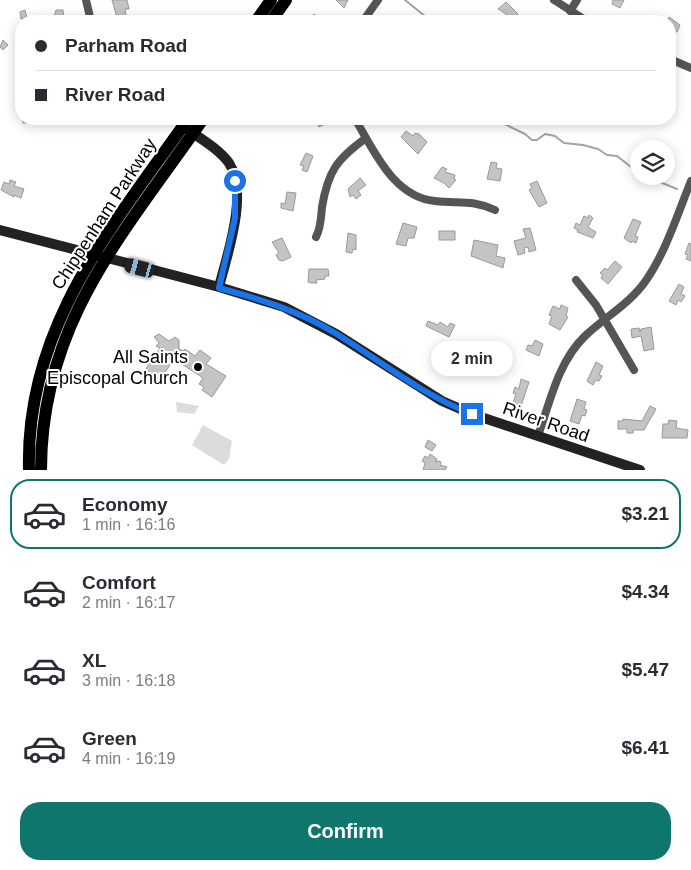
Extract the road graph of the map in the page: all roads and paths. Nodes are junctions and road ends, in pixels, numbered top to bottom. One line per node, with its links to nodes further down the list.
1 (86, 0): 8 (street)
2 (271, 0): 9 (highway)
3 (286, 0): 10 (highway)
4 (378, 0): 11 (street)
5 (554, 0): 7 (street)
6 (577, 0): 7 (street)
7 (570, 11): 12 (street)
8 (90, 15)
9 (260, 15)
10 (275, 15)
11 (367, 15)
12 (577, 15)
13 (676, 62): 14 (street)
14 (691, 68)
15 (358, 125): 17 (street)
16 (188, 126): 23 (main road); 27 (highway, Chippenham Parkway); 28 (highway, Chippenham Parkway)
17 (366, 138): 19 (street); 21 (street)
18 (691, 181): 24 (street)
19 (495, 210)
20 (0, 230): 23 (main road, River Road)
21 (316, 237)
22 (576, 280): 24 (street)
23 (219, 288): 26 (main road, River Road)
24 (604, 320): 25 (street); 26 (street)
25 (634, 370)
26 (538, 436): 29 (main road, River Road)
27 (29, 470)
28 (41, 470)
29 (640, 470)

